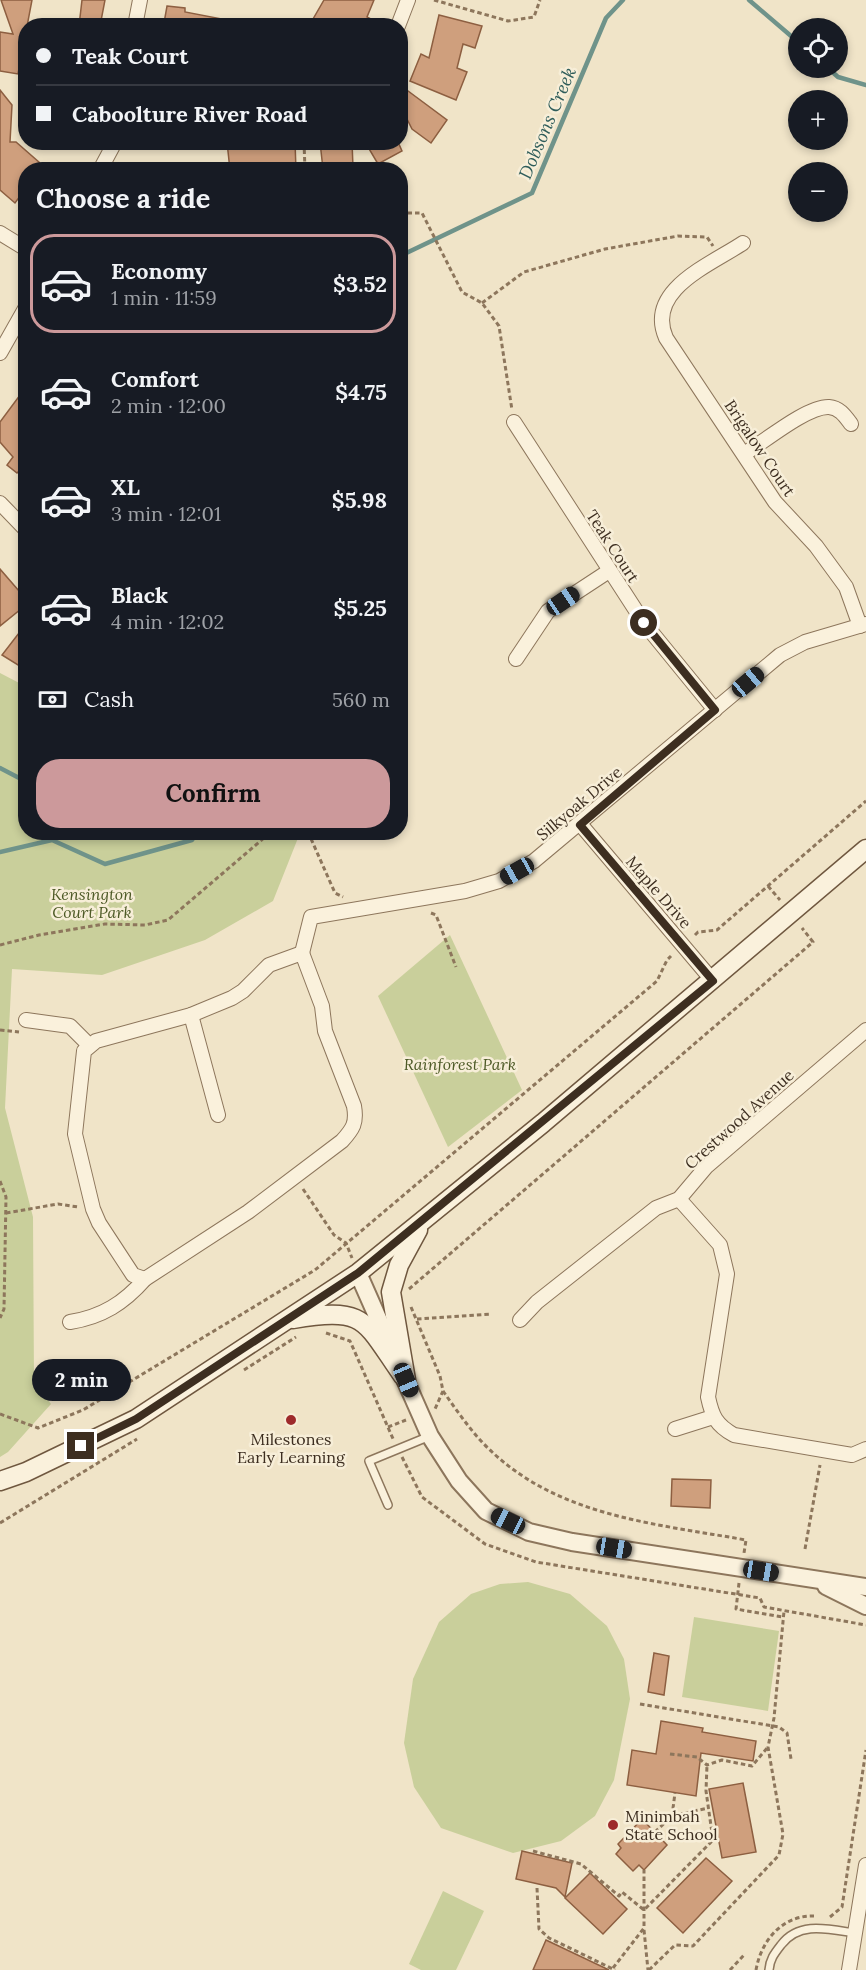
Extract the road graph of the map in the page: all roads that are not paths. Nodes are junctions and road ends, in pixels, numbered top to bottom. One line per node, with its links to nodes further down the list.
1 (140, 0): 3 (street)
2 (408, 0): 4 (street)
3 (137, 18)
4 (401, 18)
5 (0, 233): 7 (street)
6 (743, 243): 12 (street, Brigalow Court)
7 (18, 244)
8 (18, 321): 9 (street)
9 (0, 353)
10 (514, 422): 15 (street, Teak Court)
11 (851, 424): 12 (street)
12 (744, 454): 16 (street, Brigalow Court)
13 (0, 503): 14 (street)
14 (18, 522)
15 (609, 571): 17 (street); 18 (street, Teak Court)
16 (863, 625): 18 (street, Silkyoak Drive)
17 (516, 659)
18 (715, 710): 19 (street, Silkyoak Drive)
19 (580, 825): 21 (street, Silkyoak Drive); 22 (street, Maple Drive)
20 (866, 849): 22 (main road)
21 (302, 953): 23 (street); 31 (street)
22 (713, 981): 29 (main road)
23 (191, 1015): 26 (street); 27 (street)
24 (26, 1020): 26 (street)
25 (866, 1030): 28 (street, Crestwood Avenue)
26 (89, 1045): 31 (street)
27 (218, 1115)
28 (679, 1199): 33 (street, Crestwood Avenue); 36 (street)
29 (421, 1223): 30 (main road); 35 (main road)
30 (358, 1273): 32 (main road); 35 (street)
31 (145, 1279): 34 (street)
32 (286, 1320): 35 (main road); 40 (main road)
33 (520, 1320)
34 (70, 1322)
35 (406, 1380): 38 (street)
36 (712, 1417): 37 (street); 39 (street)
37 (675, 1429)
38 (430, 1436): 41 (lane); 42 (street)
39 (866, 1449)
40 (0, 1481)
41 (388, 1505)
42 (808, 1578): 43 (street); 44 (street)
43 (866, 1587)
44 (866, 1606)
45 (866, 1865): 46 (street)
46 (854, 1933): 47 (lane); 48 (street)
47 (769, 1970)
48 (849, 1970)

